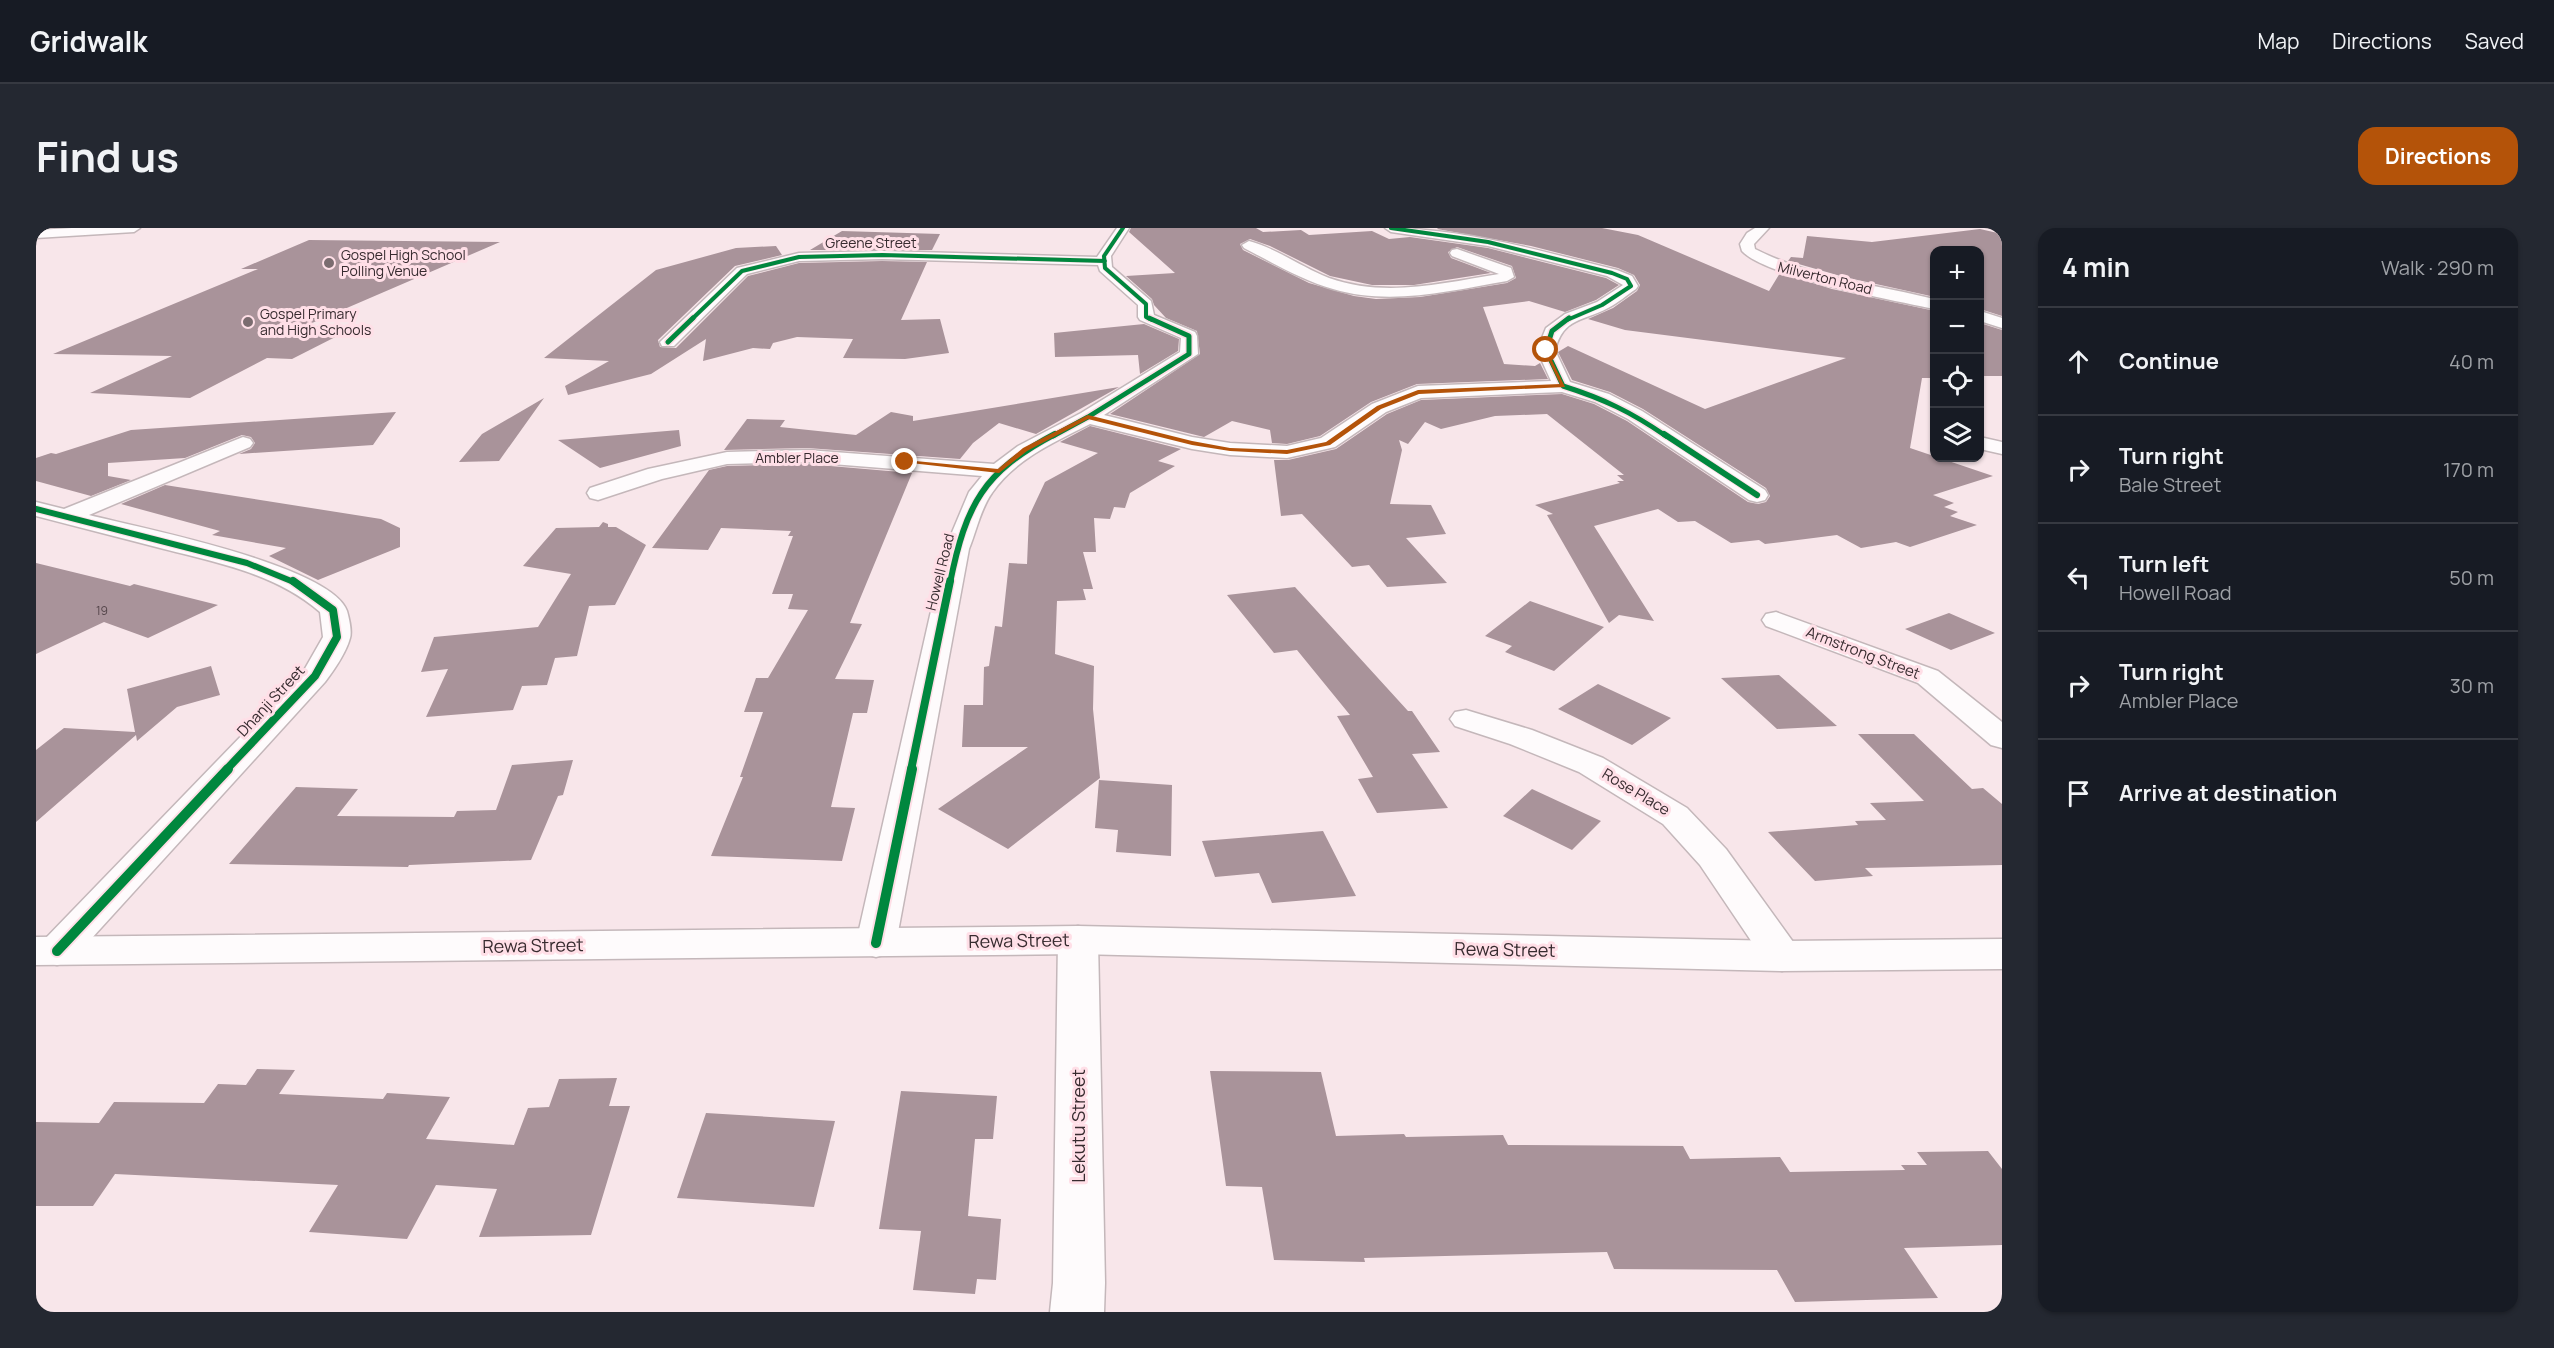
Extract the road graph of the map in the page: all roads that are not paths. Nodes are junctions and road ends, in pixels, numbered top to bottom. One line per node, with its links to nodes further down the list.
1 (134, 228): 6 (street)
2 (1123, 228): 10 (street)
3 (1378, 228): 8 (street)
4 (1391, 228): 15 (street)
5 (1763, 228): 11 (street, Milverton Road)
6 (36, 234)
7 (890, 237): 9 (street)
8 (1249, 245)
9 (882, 255): 10 (street, Greene Street); 14 (street, Greene Street)
10 (1105, 261): 16 (street, Howell Road)
11 (1930, 303)
12 (1984, 317): 13 (street)
13 (2002, 323)
14 (668, 342)
15 (1563, 386): 16 (street); 22 (street)
16 (1088, 417): 20 (street, Howell Road)
17 (243, 443): 24 (street)
18 (1984, 444): 19 (street)
19 (2002, 448)
20 (999, 471): 21 (street, Ambler Place); 29 (street, Howell Road)
21 (598, 492)
22 (1757, 495)
23 (36, 509): 24 (street, Dhanji Street)
24 (65, 516): 30 (street, Dhanji Street)
25 (1776, 620): 27 (street, Armstrong Street)
26 (1466, 719): 32 (street, Rose Place)
27 (2002, 738)
28 (1078, 940): 29 (street, Rewa Street); 32 (street, Rewa Street); 33 (street, Lekutu Street)
29 (876, 943): 30 (street, Rewa Street)
30 (46, 951)
31 (2002, 954): 32 (street, Rewa Street)
32 (1782, 956)
33 (1077, 1312)

